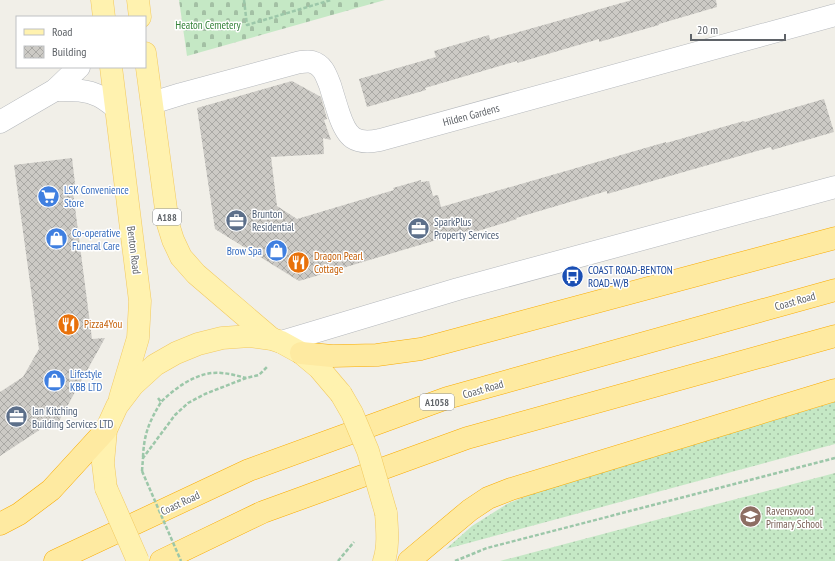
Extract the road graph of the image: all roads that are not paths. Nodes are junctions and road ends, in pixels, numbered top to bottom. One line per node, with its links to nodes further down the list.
1 (102, 0): 4 (main road)
2 (138, 0): 5 (main road)
3 (835, 15): 10 (street, Hilden Gardens)
4 (104, 16)
5 (140, 16)
6 (146, 60): 10 (main road, A188)
7 (78, 68): 9 (street)
8 (111, 68): 11 (main road, Benton Road)
9 (55, 90): 11 (street); 12 (street)
10 (152, 103): 17 (main road, A188)
11 (115, 106): 20 (main road, Benton Road)
12 (0, 122)
13 (835, 187): 17 (street)
14 (835, 238): 18 (highway)
15 (835, 290): 23 (highway, Coast Road / A1058)
16 (835, 336): 25 (highway)
17 (277, 340): 18 (main road); 20 (main road)
18 (301, 353): 26 (main road, bridge)
19 (835, 390): 27 (highway)
20 (117, 406): 21 (main road)
21 (106, 430): 22 (highway); 24 (main road, bridge)
22 (0, 524)
23 (55, 561)
24 (138, 561)
25 (161, 561)
26 (384, 561)
27 (409, 561)

